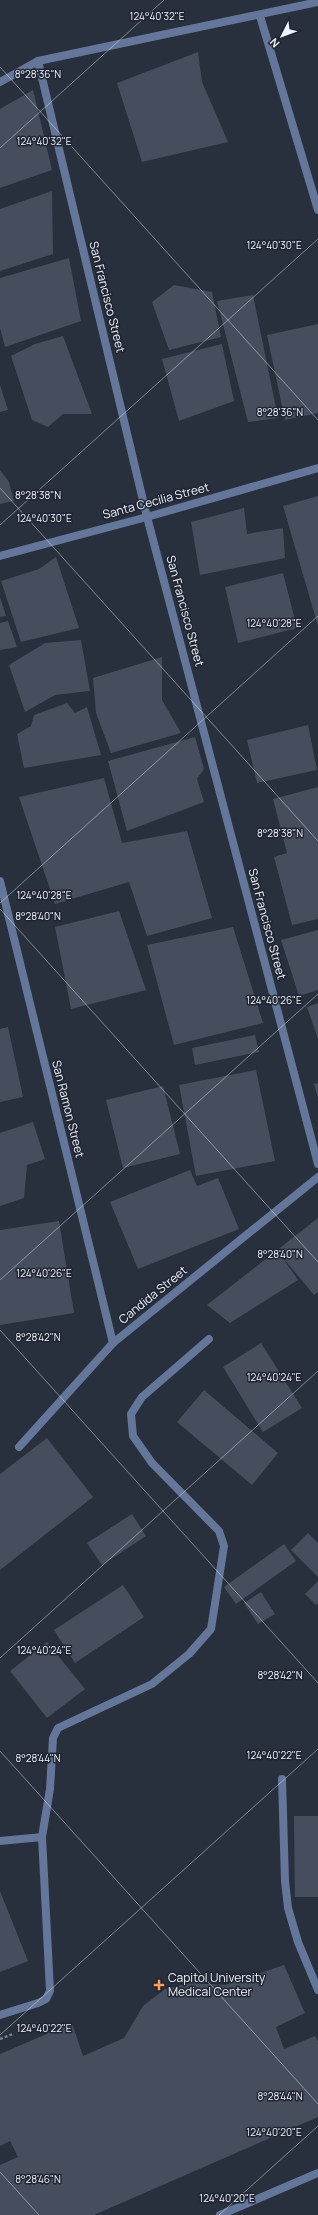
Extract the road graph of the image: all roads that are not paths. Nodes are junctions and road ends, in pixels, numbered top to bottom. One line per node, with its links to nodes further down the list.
1 (318, 2): 2 (street)
2 (260, 16): 3 (street); 5 (street)
3 (38, 61): 4 (street); 7 (street, San Francisco Street)
4 (0, 82)
5 (318, 210)
6 (318, 468): 7 (street, Santa Cecilia Street)
7 (148, 517): 8 (street, Santa Cecilia Street); 10 (street, San Francisco Street)
8 (0, 556)
9 (0, 881): 13 (street, San Ramon Street)
10 (318, 1164)
11 (318, 1177): 13 (street, Candida Street)
12 (209, 1340): 16 (street)
13 (113, 1343): 14 (street, Candida Street)
14 (19, 1448)
15 (282, 1779): 18 (street)
16 (42, 1837): 17 (street); 19 (street)
17 (0, 1841)
18 (318, 1990)
19 (0, 2015)
20 (318, 2172): 21 (street)
21 (220, 2215)

